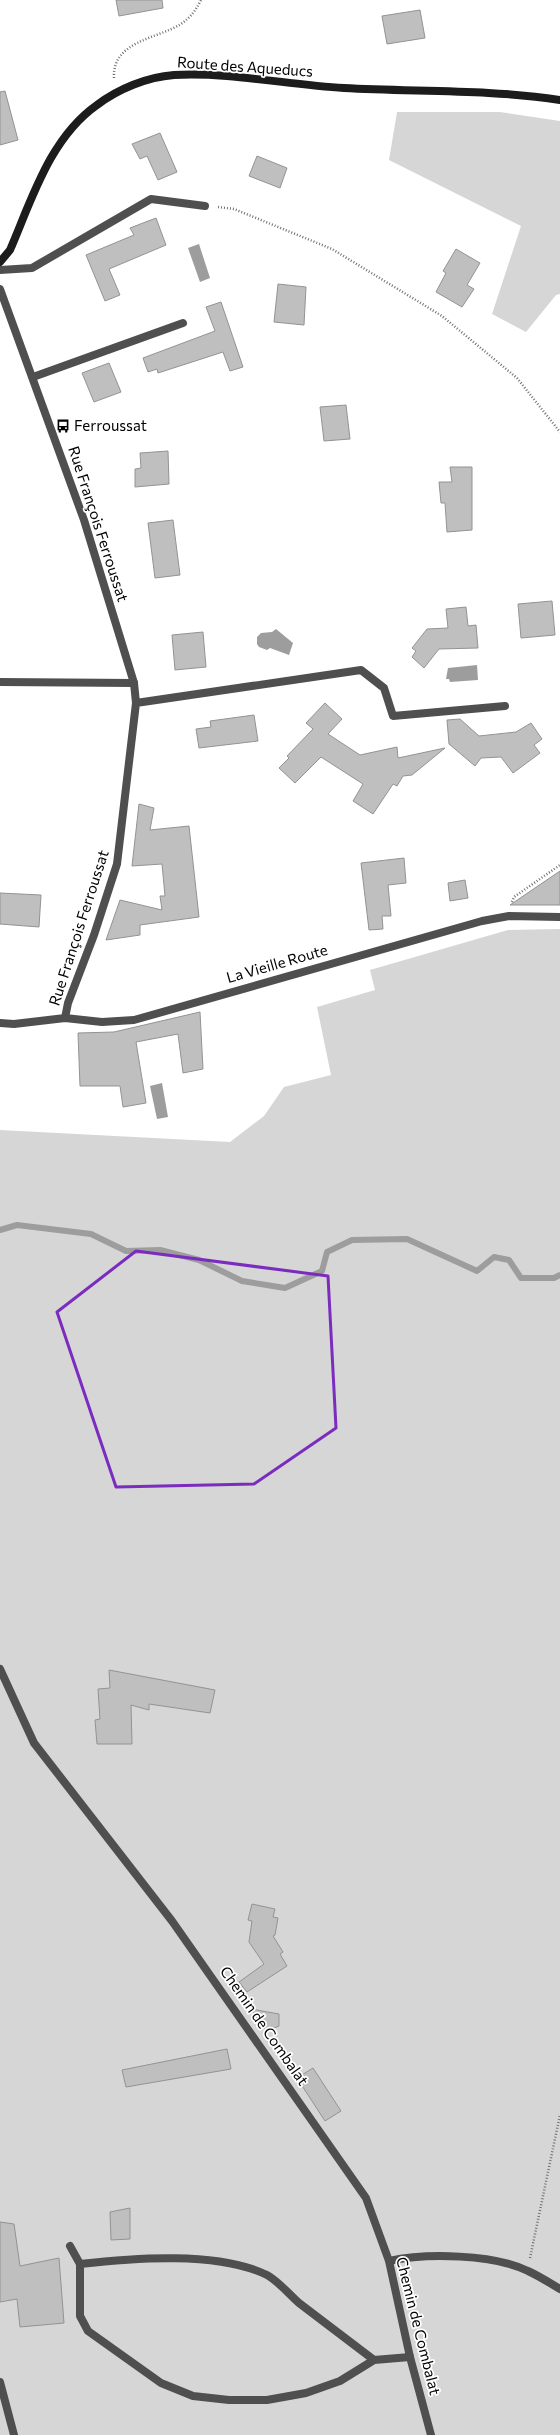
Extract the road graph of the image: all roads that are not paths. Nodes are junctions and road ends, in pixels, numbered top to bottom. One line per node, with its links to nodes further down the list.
1 (560, 100): 3 (main road, Route des Aqueducs)
2 (205, 206): 4 (street)
3 (0, 262)
4 (0, 270)
5 (0, 289): 7 (street, Rue François Ferroussat)
6 (183, 323): 7 (street)
7 (33, 377): 9 (street, Rue François Ferroussat)
8 (0, 682): 9 (street)
9 (134, 683): 10 (street, Rue François Ferroussat)
10 (136, 703): 11 (street); 13 (street, Rue François Ferroussat)
11 (505, 706)
12 (560, 916): 13 (street, La Vieille Route)
13 (65, 1018): 14 (street, La Vieille Route)
14 (0, 1023)
15 (0, 1669): 17 (street, Chemin de Combalat)
16 (70, 2246): 18 (street)
17 (389, 2261): 19 (street); 20 (street, Chemin de Combalat)
18 (80, 2264): 21 (street); 21 (street)
19 (560, 2289)
20 (410, 2357): 21 (street); 24 (street, Chemin de Combalat)
21 (374, 2360)
22 (0, 2382): 23 (street)
23 (14, 2435)
24 (431, 2435)

